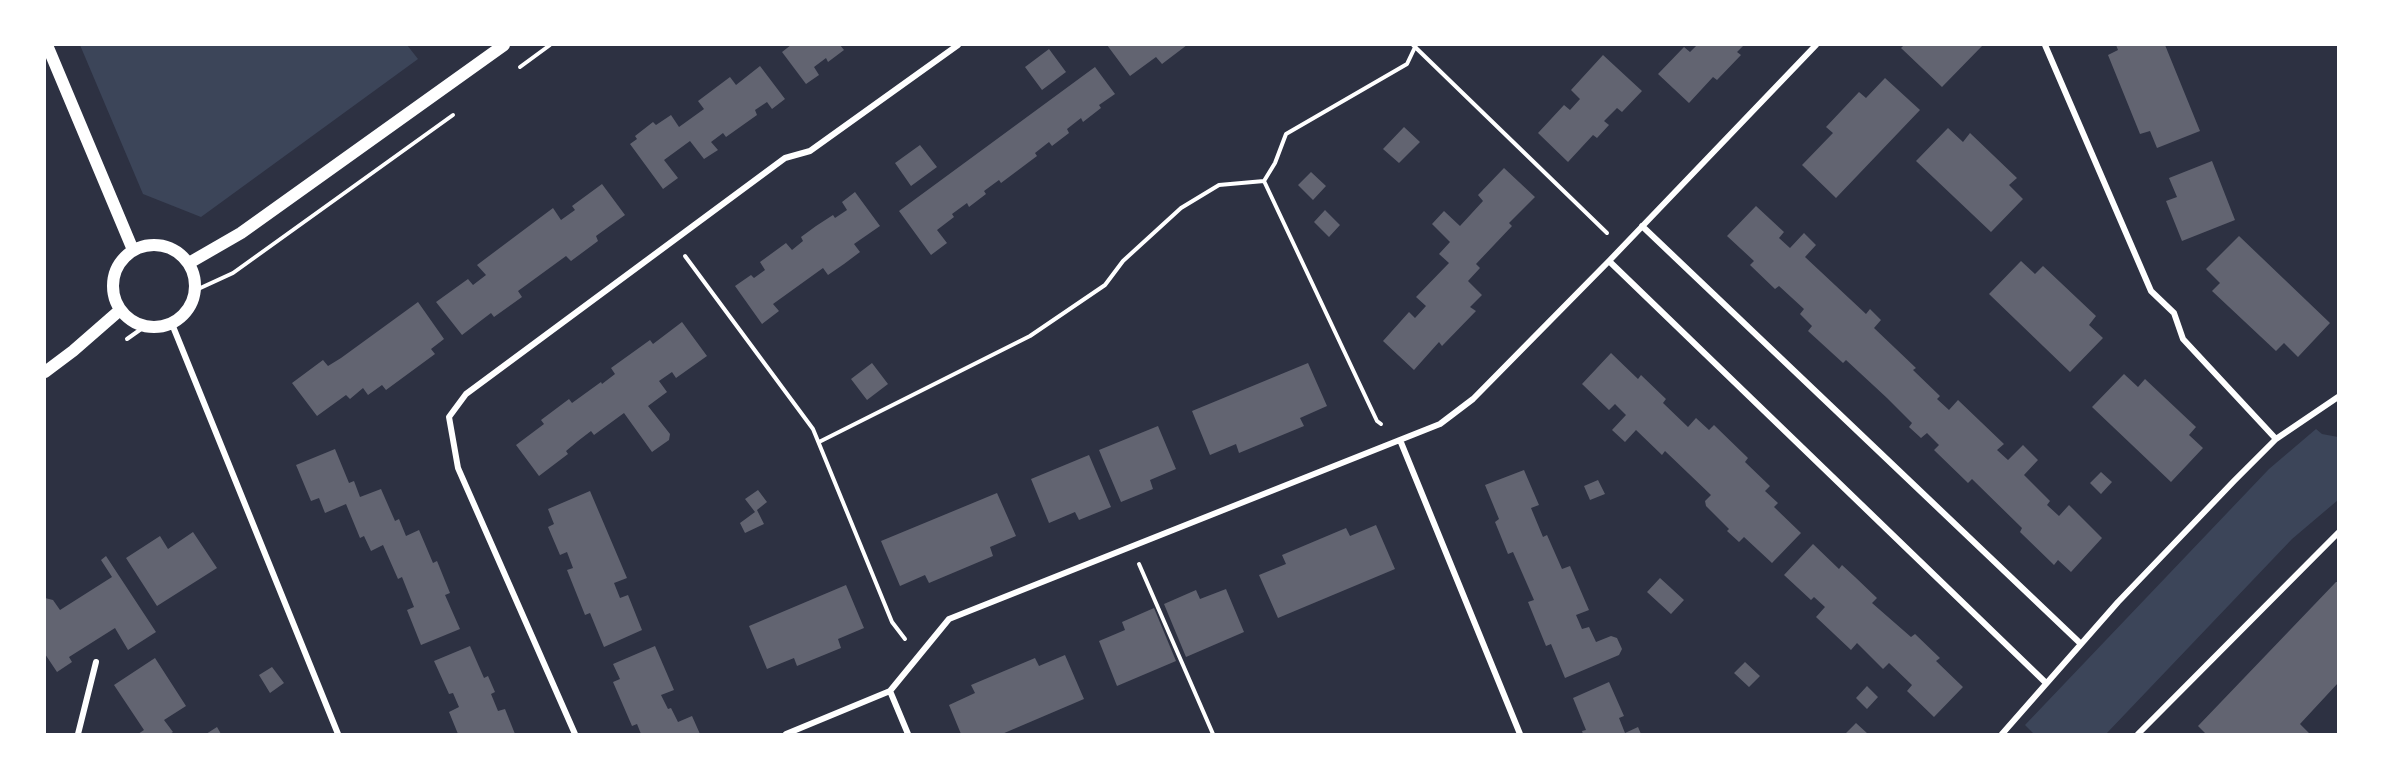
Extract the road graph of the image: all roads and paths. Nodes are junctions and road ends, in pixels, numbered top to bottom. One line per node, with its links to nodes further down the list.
1 (47, 45): 11 (main road)
2 (504, 45): 13 (main road)
3 (958, 45): 9 (street)
4 (1816, 45): 8 (street)
5 (2045, 45): 18 (street)
6 (1415, 46): 7 (path); 10 (path)
7 (1264, 181): 19 (path); 20 (path)
8 (1642, 226): 10 (street); 23 (street)
9 (674, 241): 20 (path); 30 (street)
10 (1622, 248): 12 (street)
11 (133, 250): 13 (main road); 14 (main road)
12 (1609, 261): 19 (street); 26 (street)
13 (189, 263): 15 (main road)
14 (120, 310): 15 (main road); 16 (main road)
15 (172, 324): 29 (street)
16 (45, 372)
17 (2338, 397): 18 (street)
18 (2276, 439): 23 (street)
19 (1400, 440): 22 (street); 34 (street)
20 (819, 442): 24 (path)
21 (2338, 533): 36 (street)
22 (1132, 546): 24 (street); 33 (path)
23 (2081, 645): 26 (street)
24 (919, 656): 27 (street)
25 (96, 663): 28 (street)
26 (2045, 682): 35 (street)
27 (890, 691): 31 (street); 32 (street)
28 (78, 734)
29 (338, 734)
30 (575, 734)
31 (786, 734)
32 (908, 734)
33 (1213, 734)
34 (1520, 734)
35 (2002, 734)
36 (2138, 734)

